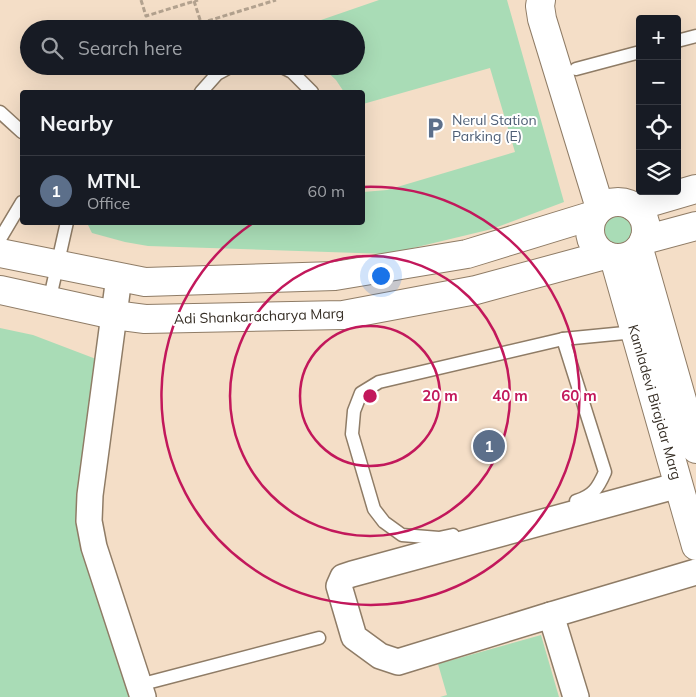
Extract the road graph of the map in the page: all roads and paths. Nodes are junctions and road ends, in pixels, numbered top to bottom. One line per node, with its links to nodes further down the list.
1 (140, 0): 2 (path)
2 (196, 0): 6 (path)
3 (276, 0): 7 (path)
4 (541, 0): 20 (main road)
5 (551, 0): 11 (main road)
6 (200, 20)
7 (211, 20)
8 (696, 36): 9 (lane)
9 (681, 40)
10 (636, 53): 11 (lane)
11 (576, 69): 20 (main road)
12 (216, 75): 14 (lane)
13 (295, 75): 15 (lane)
14 (203, 90)
15 (310, 90)
16 (0, 112): 17 (lane)
17 (20, 130)
18 (696, 189): 20 (main road)
19 (20, 205): 23 (lane)
20 (611, 208): 24 (main road); 26 (main road); 28 (main road)
21 (65, 225): 27 (lane)
22 (696, 226): 24 (main road)
23 (0, 239)
24 (642, 245): 26 (main road); 34 (main road, Kamladevi Birajdar Marg)
25 (0, 253): 27 (main road)
26 (609, 256): 31 (main road, Adi Shankaracharya Marg); 32 (main road, Kamladevi Birajdar Marg)
27 (57, 266): 28 (main road); 30 (lane)
28 (119, 277): 31 (street)
29 (0, 290): 30 (main road, Adi Shankaracharya Marg)
30 (49, 302): 31 (main road, Adi Shankaracharya Marg)
31 (114, 315): 40 (street)
32 (635, 332): 33 (lane); 35 (main road, Kamladevi Birajdar Marg)
33 (563, 339): 33 (lane)
34 (696, 449)
35 (679, 485): 36 (main road, Kamladevi Birajdar Marg); 38 (street)
36 (696, 546)
37 (696, 572): 38 (street)
38 (551, 616): 41 (street)
39 (319, 638): 40 (lane)
40 (142, 691)
41 (576, 697)

